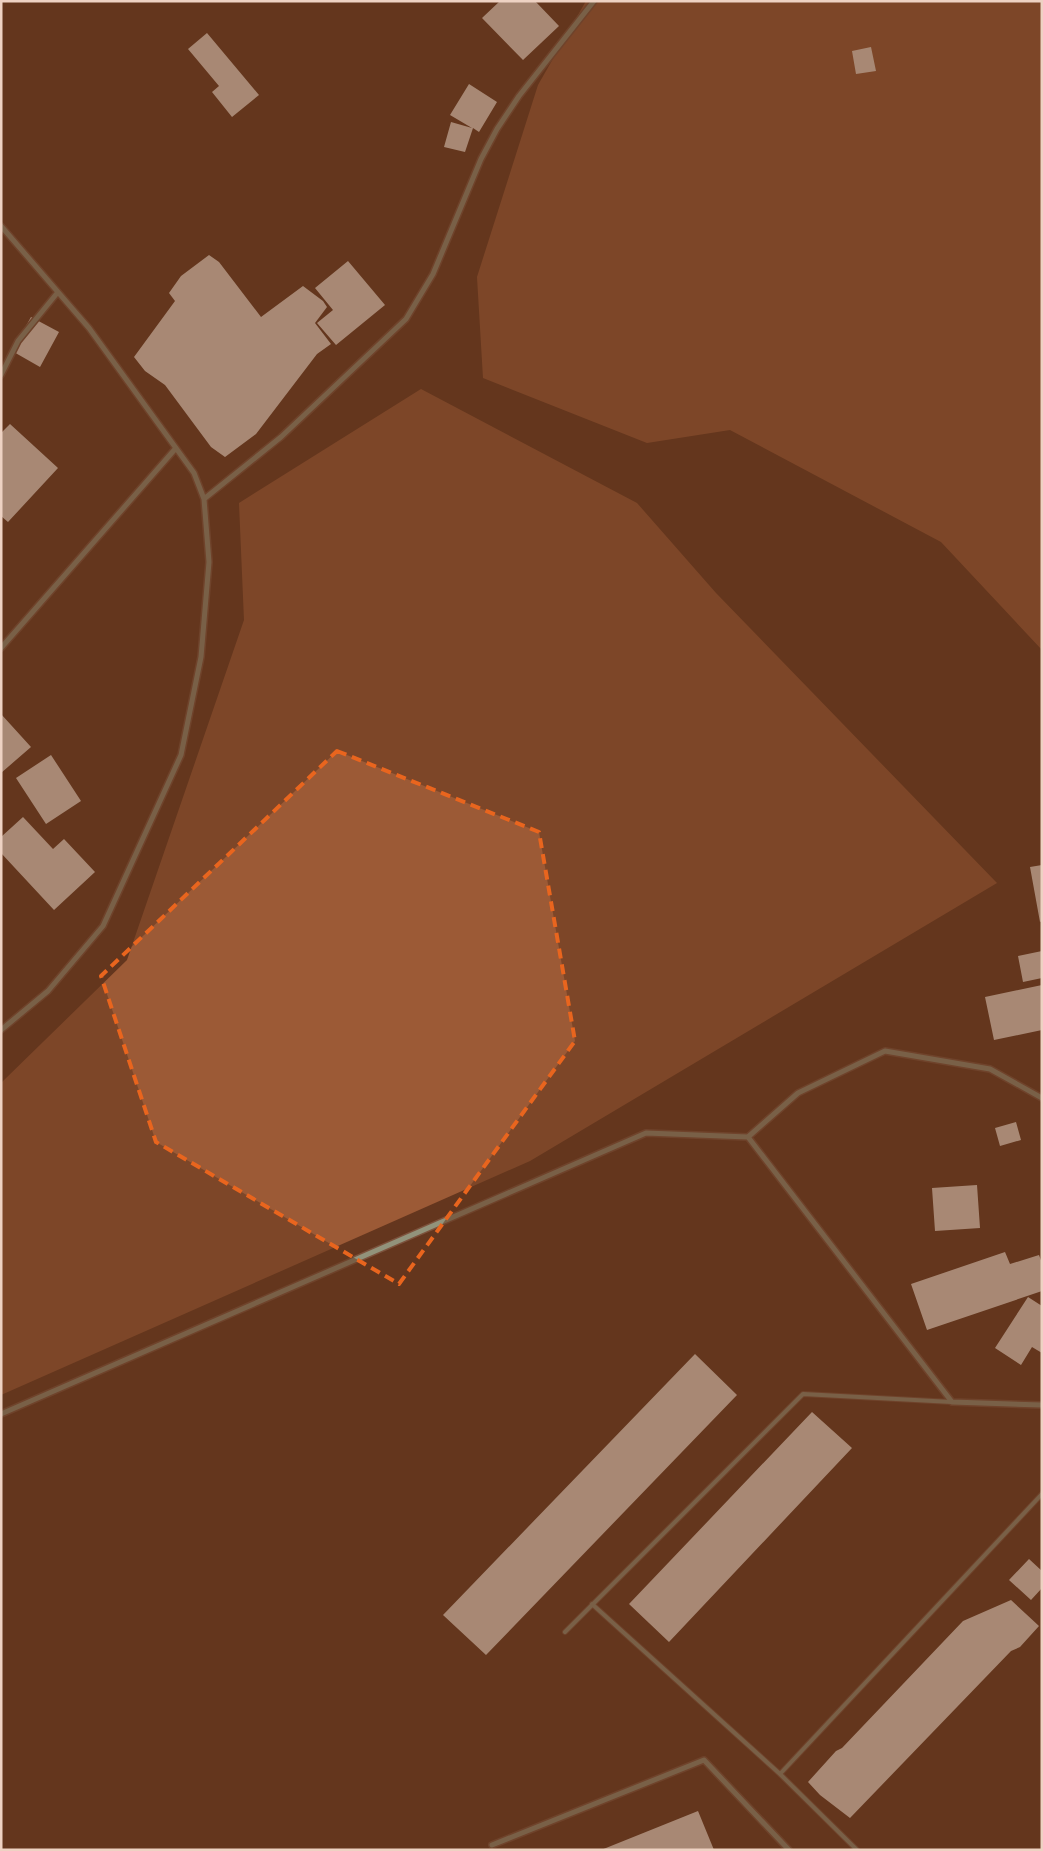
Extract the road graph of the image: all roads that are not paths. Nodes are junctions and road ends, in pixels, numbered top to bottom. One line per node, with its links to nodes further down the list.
1 (594, 1): 6 (street)
2 (1, 226): 3 (street)
3 (58, 292): 4 (street); 5 (street)
4 (1, 374)
5 (176, 448): 6 (street); 7 (street)
6 (204, 499): 8 (street)
7 (1, 648)
8 (1, 1030)
9 (1042, 1098): 10 (street)
10 (748, 1137): 11 (street); 13 (street)
11 (952, 1402): 12 (street); 15 (lane)
12 (1042, 1405)
13 (1, 1414)
14 (1042, 1494): 17 (lane)
15 (592, 1604): 16 (lane); 17 (lane)
16 (564, 1632)
17 (780, 1774): 20 (lane)
18 (492, 1845): 19 (street)
19 (789, 1850)
20 (857, 1850)

